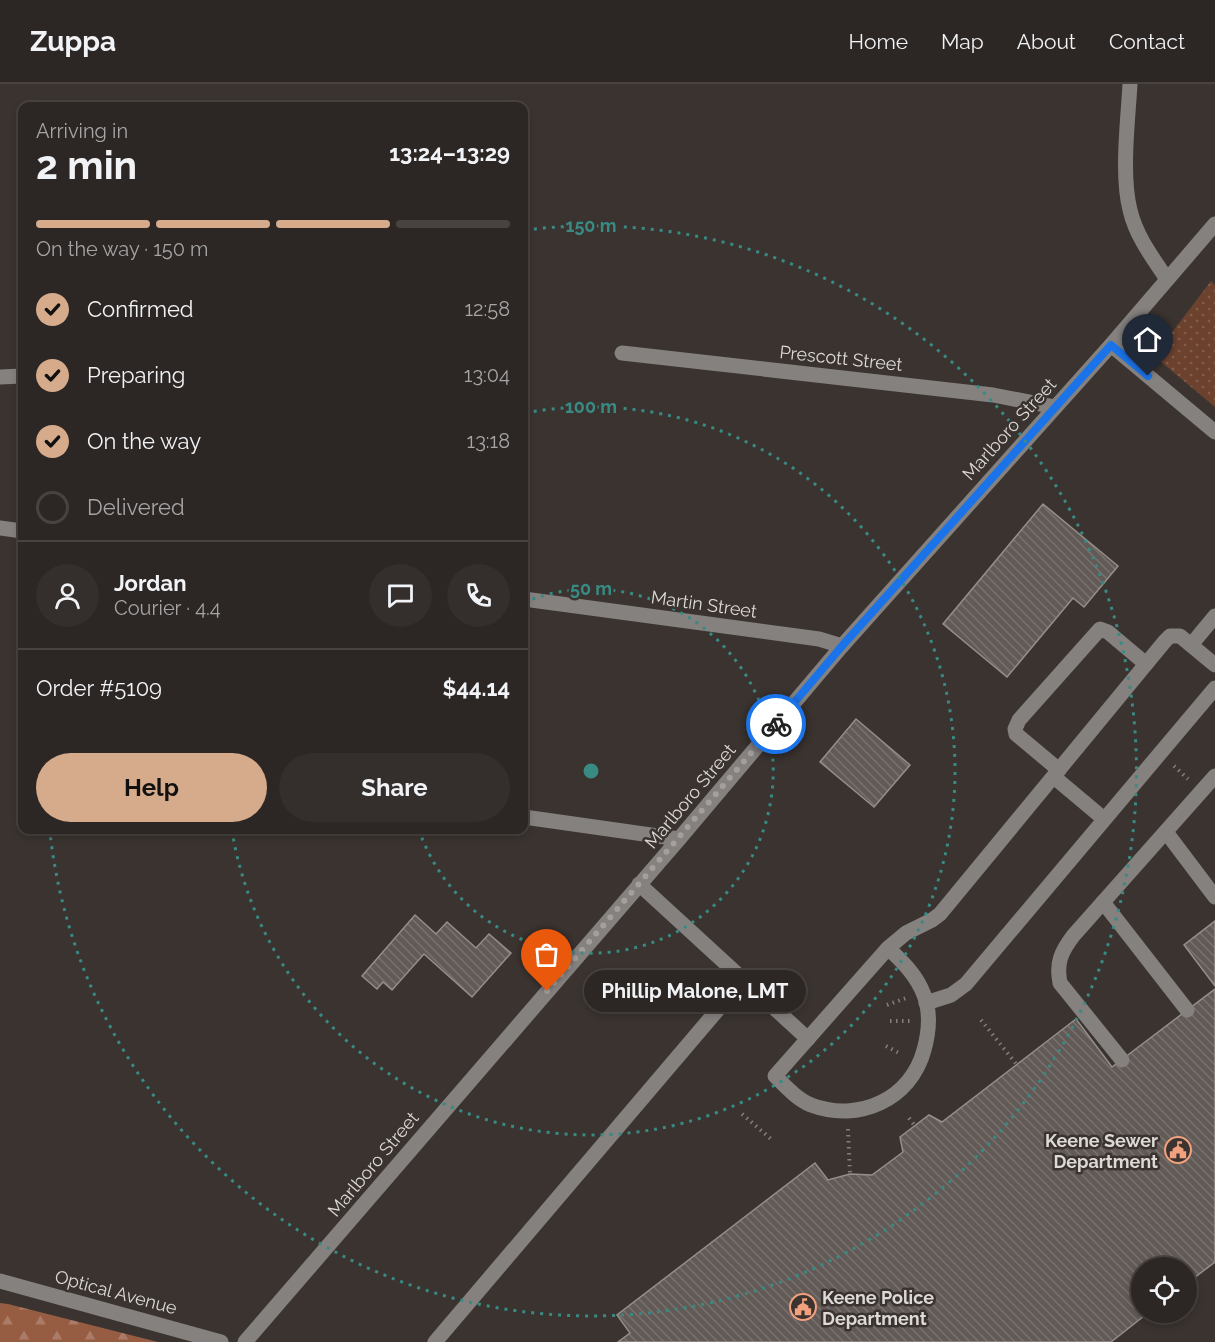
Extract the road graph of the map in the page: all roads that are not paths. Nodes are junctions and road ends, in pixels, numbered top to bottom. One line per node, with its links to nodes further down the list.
1 (1130, 84): 3 (street)
2 (1215, 224): 3 (street, Marlboro Street)
3 (1167, 279): 4 (street, Marlboro Street)
4 (1111, 345): 8 (street, Marlboro Street); 9 (street)
5 (622, 353): 8 (street, Prescott Street)
6 (18, 376): 7 (street)
7 (0, 377)
8 (1055, 407): 15 (street, Marlboro Street)
9 (1215, 432)
10 (0, 528): 11 (street)
11 (18, 530)
12 (528, 600): 15 (street, Martin Street)
13 (1215, 616): 14 (street)
14 (1191, 645): 16 (street); 17 (street)
15 (842, 646): 24 (street, Marlboro Street)
16 (1146, 664): 19 (street); 19 (street)
17 (1215, 665)
18 (1215, 688): 22 (street)
19 (1056, 773): 22 (street); 28 (street)
20 (1215, 776): 23 (street)
21 (528, 819): 24 (street)
22 (1104, 819): 30 (street)
23 (1166, 832): 26 (street); 27 (street)
24 (679, 839): 25 (street, Marlboro Street)
25 (639, 884): 29 (street); 36 (street, Marlboro Street)
26 (1215, 897)
27 (1103, 902): 31 (street); 33 (street)
28 (888, 948): 30 (street); 32 (street)
29 (743, 980): 32 (street); 37 (street)
30 (926, 1003): 32 (street)
31 (1187, 1010)
32 (808, 1039)
33 (1122, 1060)
34 (0, 1281): 35 (street, Optical Avenue)
35 (221, 1342)
36 (245, 1342)
37 (435, 1342)

